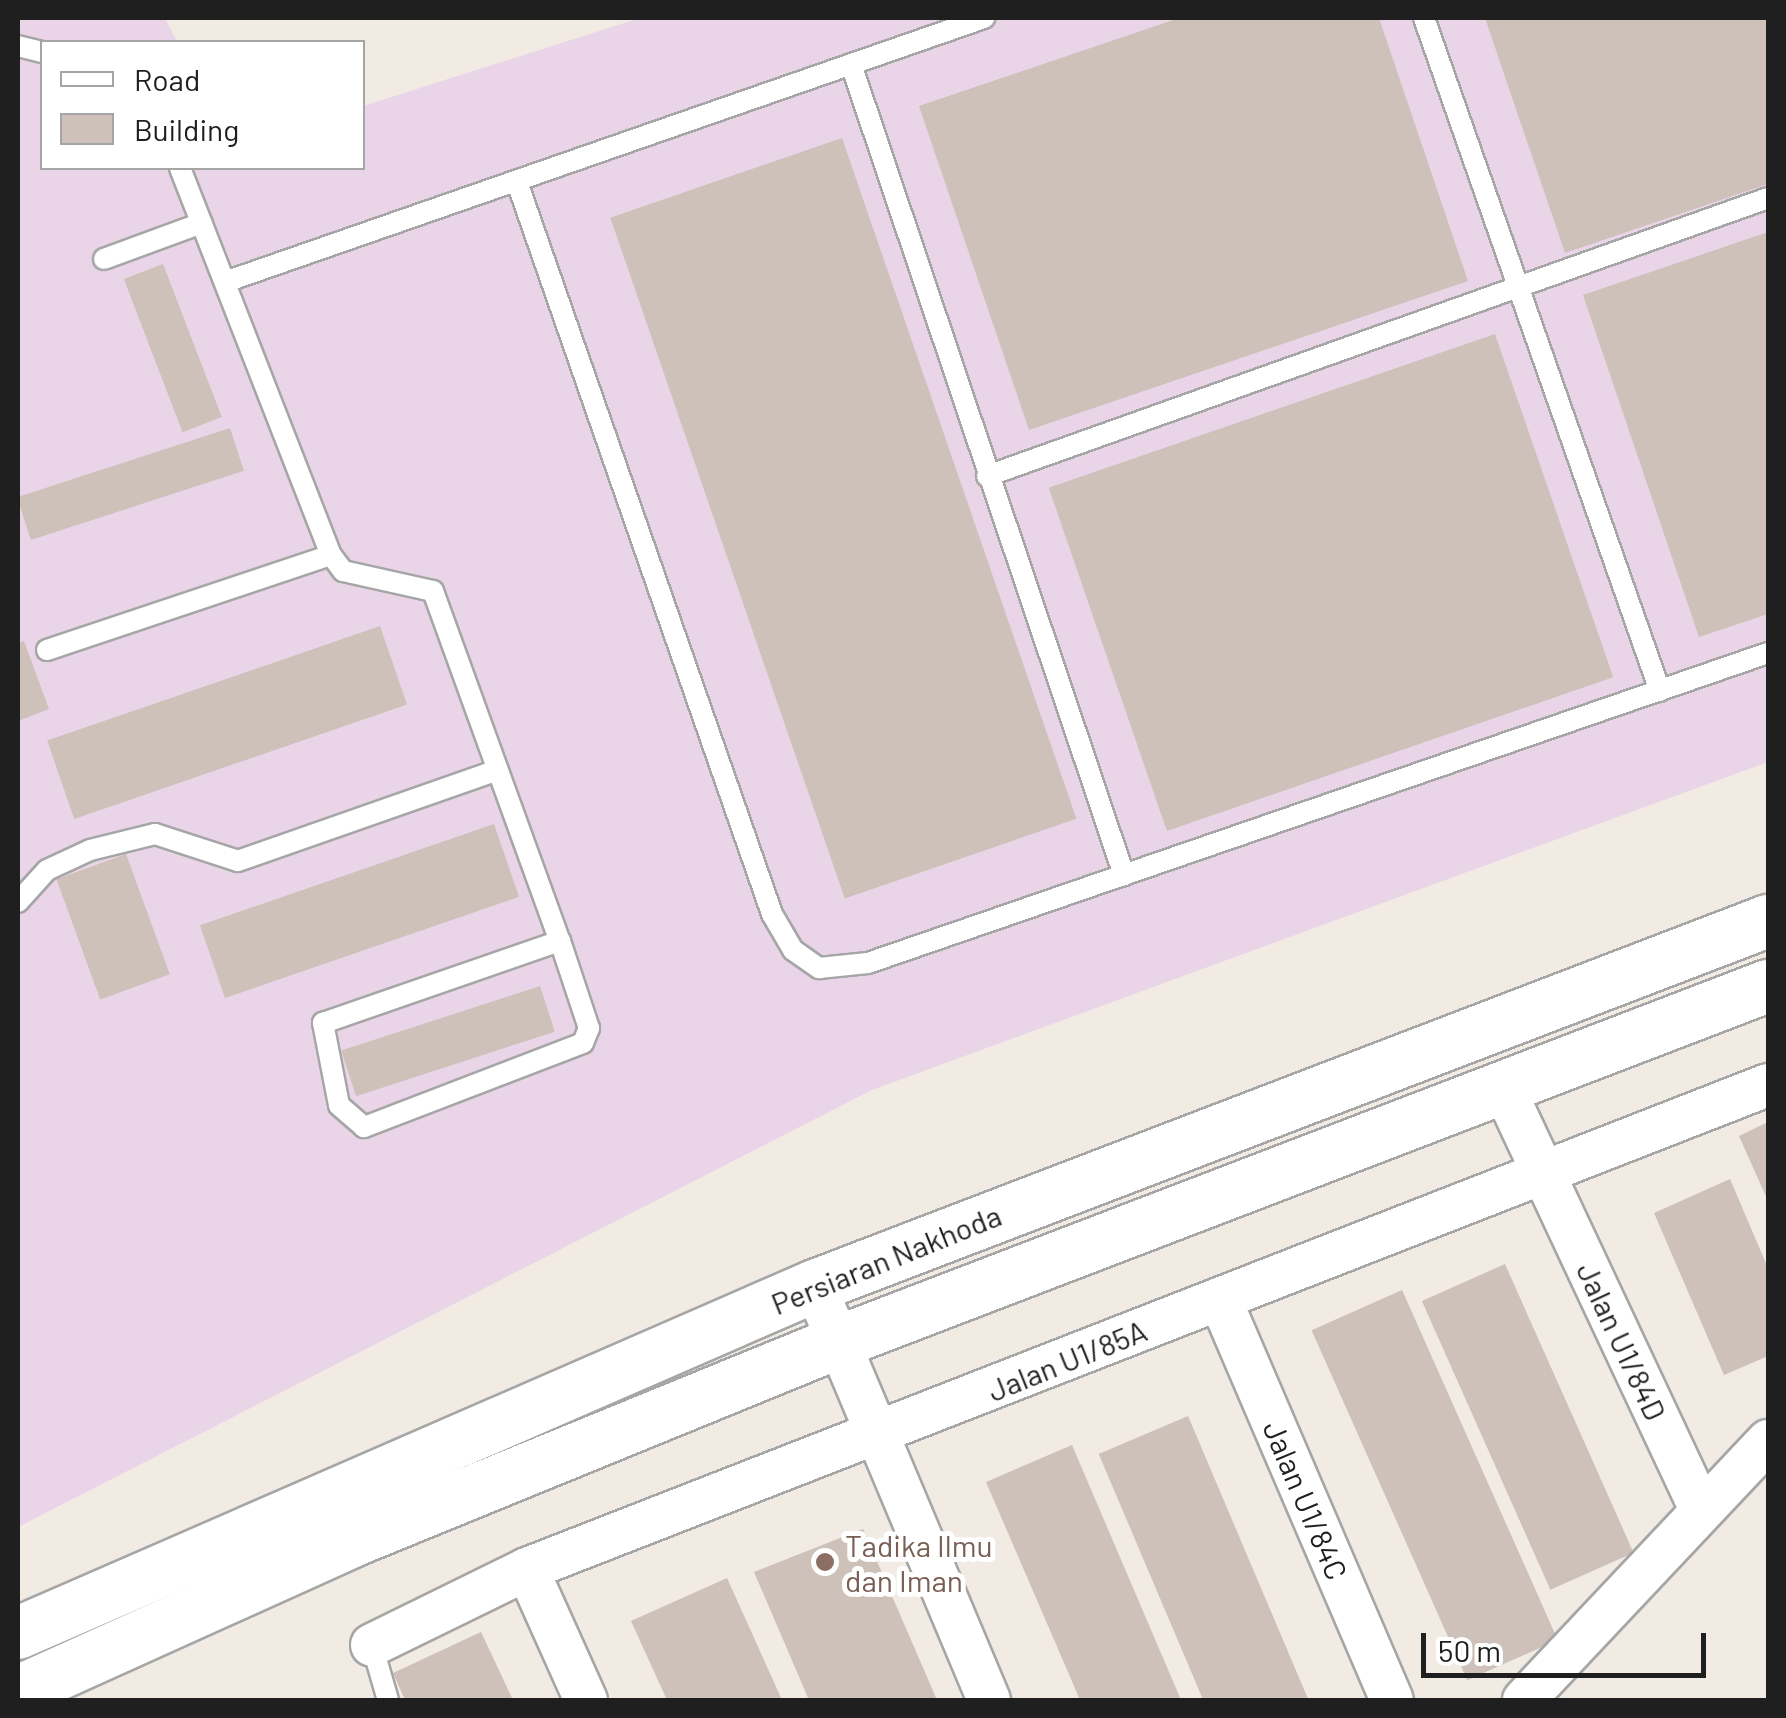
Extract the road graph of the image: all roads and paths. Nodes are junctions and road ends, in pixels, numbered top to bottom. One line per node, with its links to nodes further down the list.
1 (984, 18): 3 (lane)
2 (1424, 18): 10 (lane)
3 (850, 64): 5 (lane); 11 (lane)
4 (181, 170): 7 (lane)
5 (517, 182): 9 (lane); 17 (lane)
6 (1768, 198): 10 (lane)
7 (202, 224): 8 (lane); 9 (lane)
8 (104, 259)
9 (225, 282): 12 (lane)
10 (1518, 286): 11 (lane); 15 (lane)
11 (987, 476): 17 (lane)
12 (331, 555): 13 (lane); 16 (lane)
13 (47, 650)
14 (1768, 653): 15 (lane)
15 (1660, 690): 17 (lane)
16 (498, 770): 18 (lane); 20 (lane)
17 (1124, 875)
18 (18, 902)
19 (1768, 921): 25 (street, Persiaran Nakhoda)
20 (560, 942): 20 (lane)
21 (1768, 986): 23 (street, Persiaran Nakhoda)
22 (1768, 1086): 24 (street, Jalan U1/85A)
23 (1504, 1089): 24 (street, Jalan U1/84D); 27 (street, Persiaran Nakhoda)
24 (1543, 1173): 26 (street, Jalan U1/85A); 30 (street, Jalan U1/84D)
25 (815, 1286): 27 (street); 32 (street, Persiaran Nakhoda)
26 (1220, 1299): 28 (street, Jalan U1/85A); 38 (street, Jalan U1/84C)
27 (839, 1342): 28 (street); 34 (street, Persiaran Nakhoda)
28 (879, 1435): 31 (street, Jalan U1/85A); 37 (street)
29 (1768, 1441): 30 (street)
30 (1700, 1508): 39 (street)
31 (528, 1569): 33 (street, Jalan U1/85A); 36 (street)
32 (18, 1633)
33 (372, 1645): 35 (lane)
34 (18, 1692)
35 (388, 1700)
36 (586, 1700)
37 (989, 1700)
38 (1392, 1700)
39 (1524, 1700)

